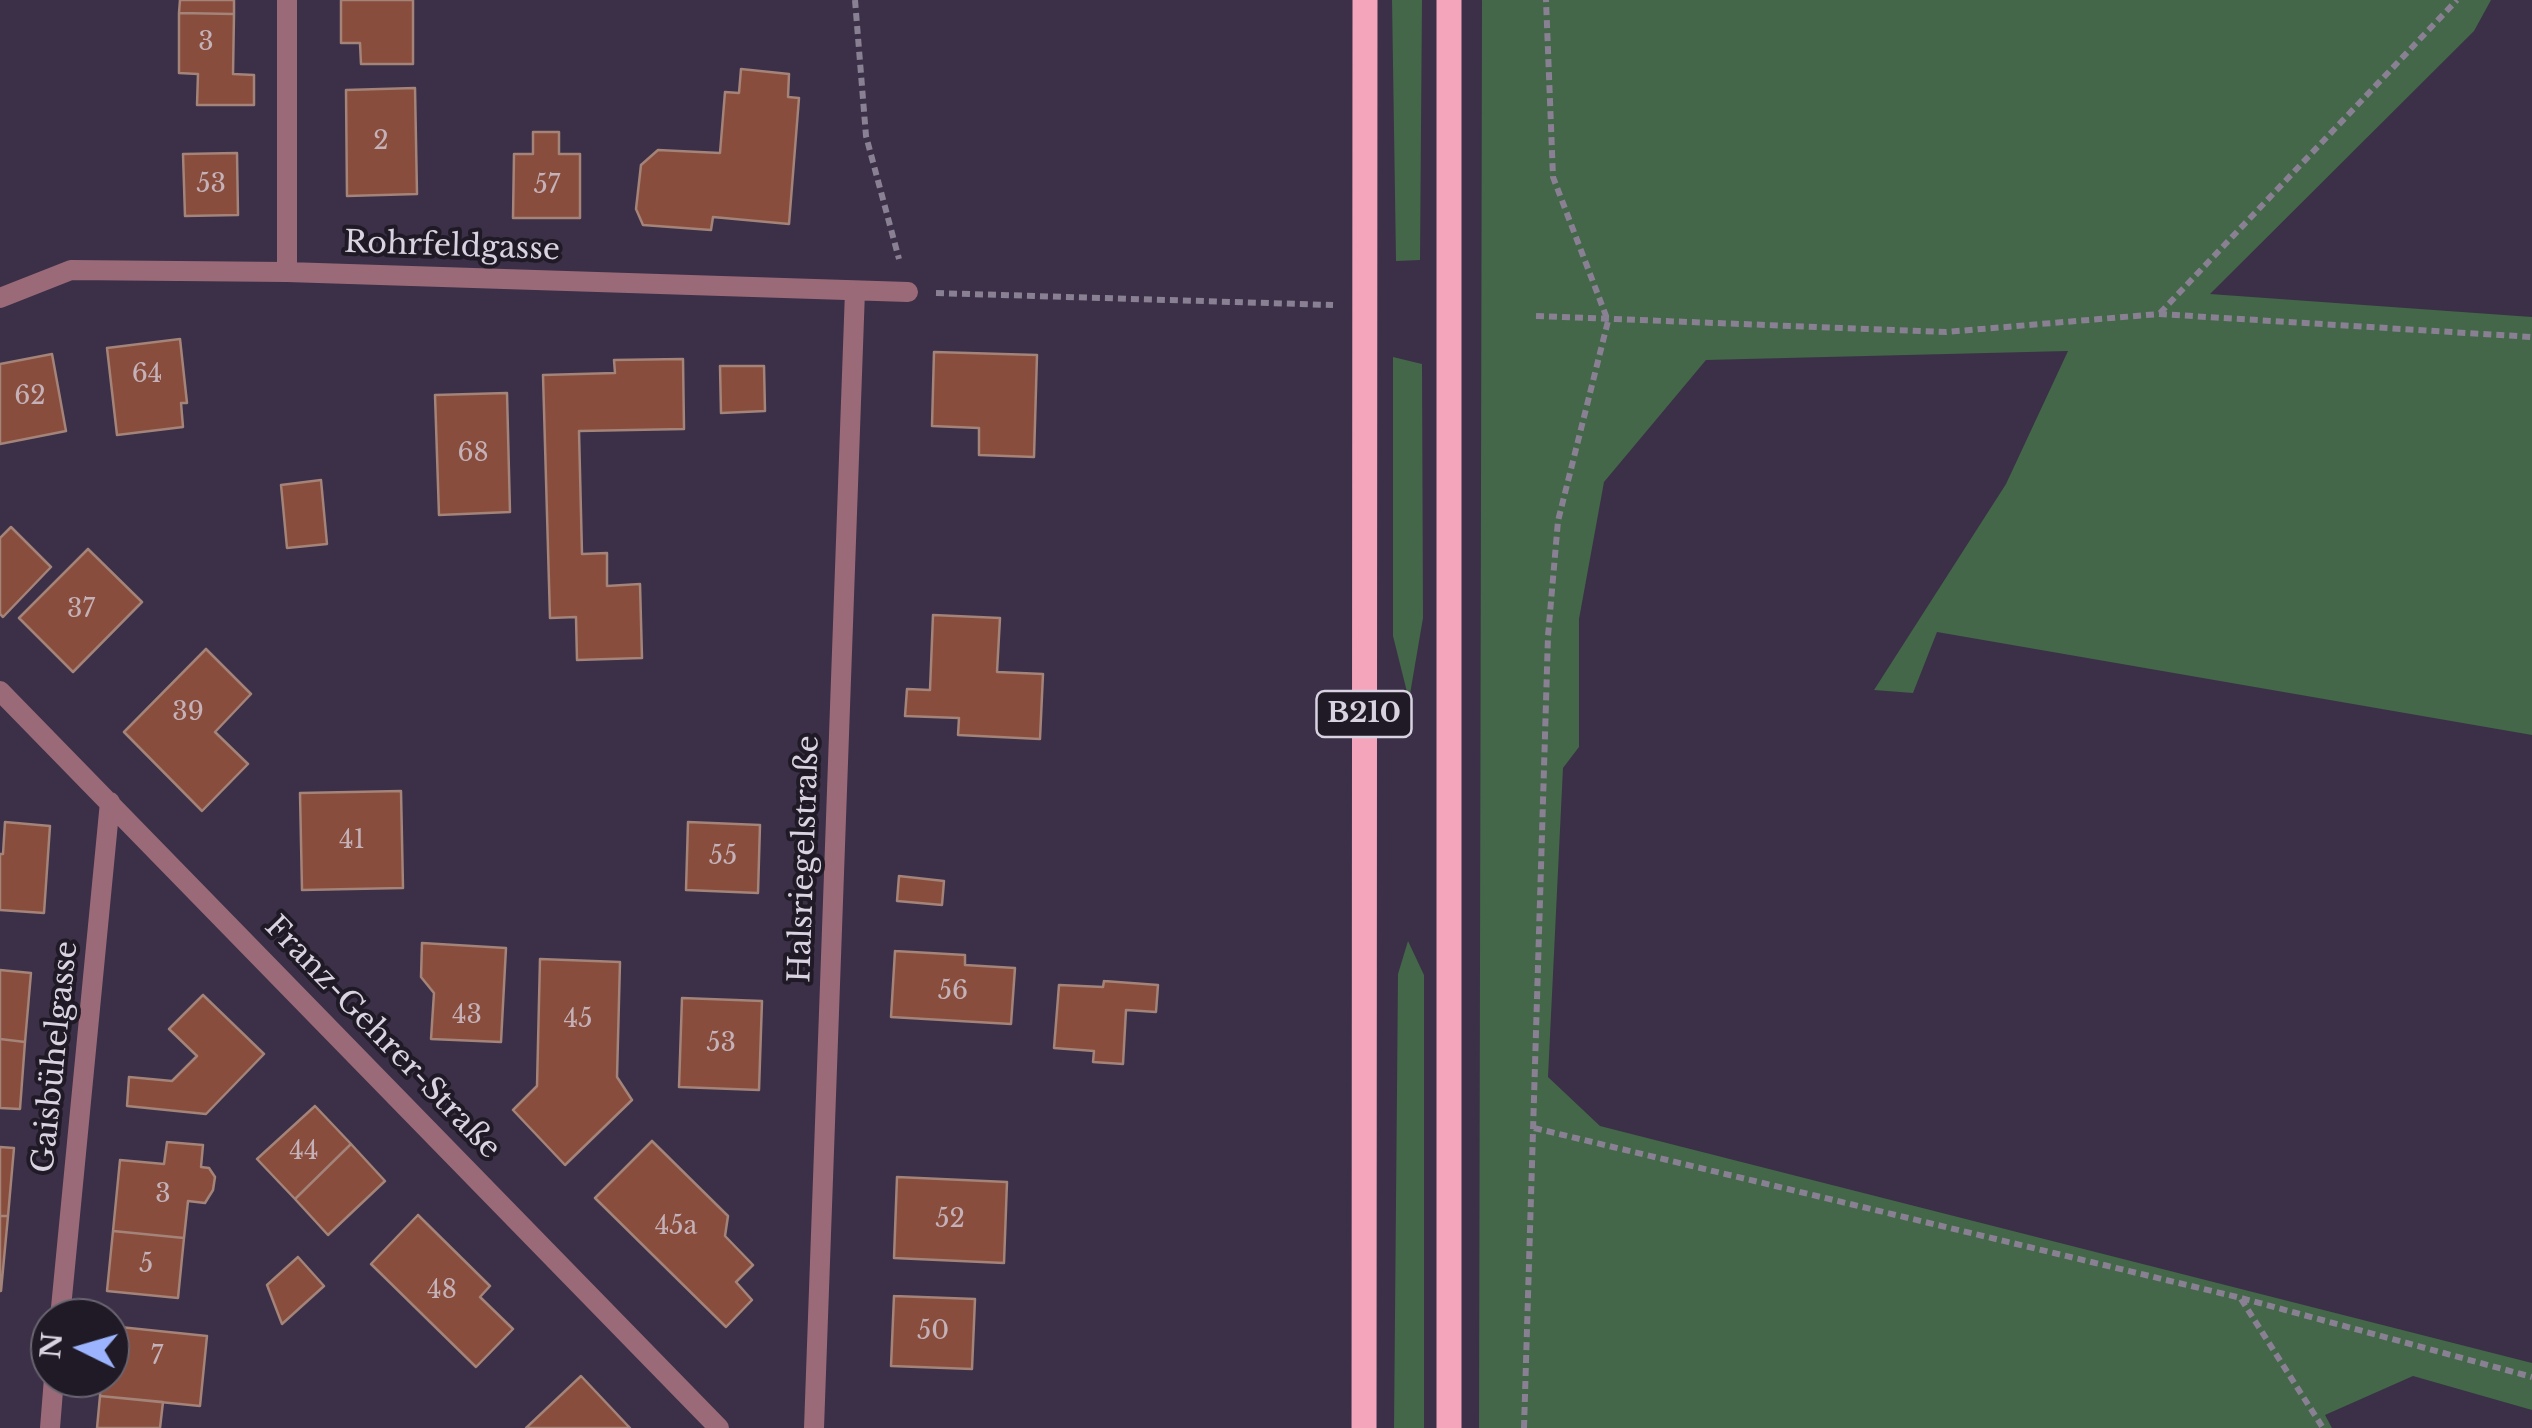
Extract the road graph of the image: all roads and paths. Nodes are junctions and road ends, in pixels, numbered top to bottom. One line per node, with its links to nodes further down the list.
1 (287, 0): 7 (street)
2 (855, 0): 9 (path)
3 (1364, 0): 26 (main road, B210)
4 (1449, 0): 27 (main road, B210)
5 (1546, 0): 14 (path)
6 (2456, 0): 12 (path)
7 (287, 272): 8 (street, Rohrfeldgasse); 10 (street, Rohrfeldgasse)
8 (855, 292): 9 (street, Rohrfeldgasse); 25 (street, Halsriegelstraße)
9 (908, 292): 11 (path)
10 (0, 298)
11 (1334, 305)
12 (2159, 314): 14 (path); 15 (path)
13 (1536, 316): 14 (path)
14 (1608, 322): 18 (path)
15 (2532, 337)
16 (0, 691): 17 (street, Franz-Gehrer-Straße)
17 (110, 802): 19 (street, Gaisbühelgasse); 24 (street, Franz-Gehrer-Straße)
18 (1534, 1128): 20 (path); 28 (path)
19 (62, 1298)
20 (2241, 1298): 21 (path); 29 (path)
21 (2532, 1377)
22 (52, 1398): 23 (street)
23 (50, 1428)
24 (720, 1428)
25 (814, 1428)
26 (1364, 1428)
27 (1449, 1428)
28 (1524, 1428)
29 (2322, 1428)

